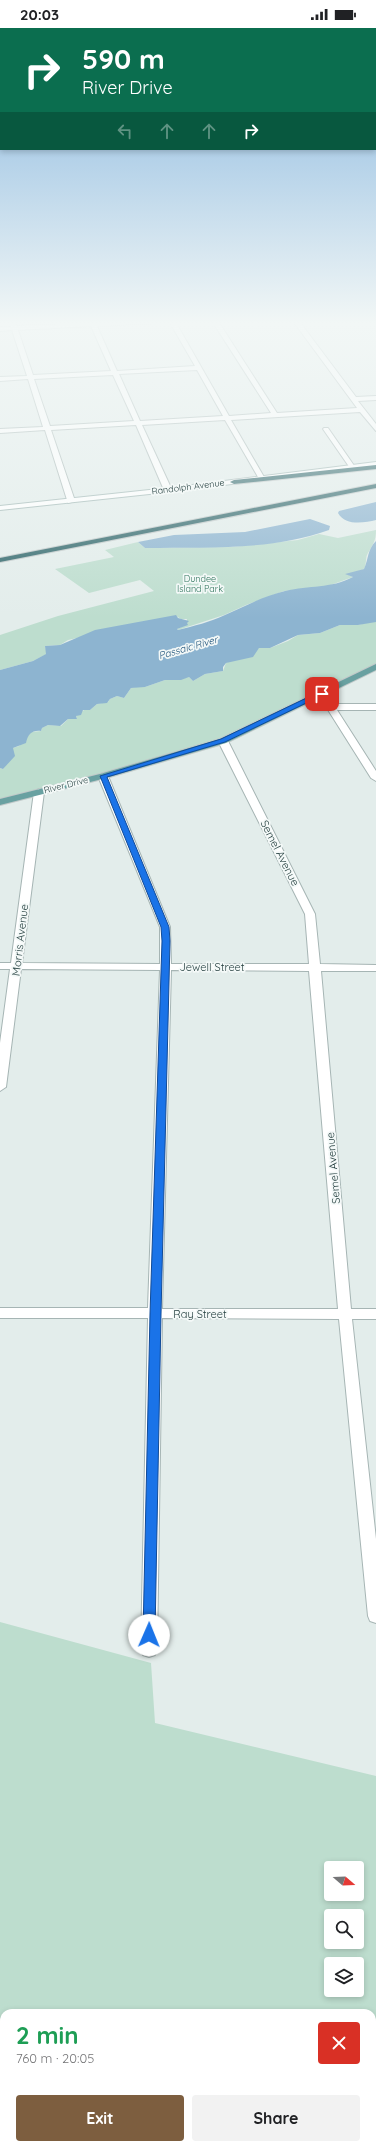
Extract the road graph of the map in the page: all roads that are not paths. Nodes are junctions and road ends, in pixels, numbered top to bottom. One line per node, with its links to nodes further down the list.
1 (44, 420): 7 (street)
2 (138, 420): 6 (street)
3 (192, 420): 6 (street)
4 (228, 420): 14 (street)
5 (369, 420): 9 (street)
6 (139, 423): 7 (street); 18 (street)
7 (47, 429): 10 (street); 20 (street)
8 (326, 429): 12 (street)
9 (376, 429)
10 (0, 431)
11 (376, 464): 12 (street, Randolph Avenue)
12 (352, 467): 14 (street, Randolph Avenue)
13 (376, 467): 16 (highway)
14 (261, 478): 16 (street, Randolph Avenue)
15 (376, 480): 22 (highway)
16 (234, 482): 18 (street, Randolph Avenue)
17 (376, 486): 19 (highway)
18 (168, 490): 20 (street, Randolph Avenue)
19 (305, 500): 23 (highway); 24 (highway)
20 (71, 501): 21 (street, Randolph Avenue)
21 (0, 508)
22 (0, 554)
23 (0, 560)
24 (0, 567)
25 (376, 667): 26 (main road, River Drive)
26 (322, 694): 27 (street); 29 (main road, River Drive)
27 (332, 707): 28 (street); 30 (street)
28 (376, 707)
29 (223, 741): 31 (main road, River Drive); 38 (street, Semel Avenue)
30 (372, 766): 32 (street)
31 (103, 776): 33 (main road, River Drive); 37 (street)
32 (376, 778)
33 (39, 792): 34 (main road, River Drive); 36 (street, Morris Avenue)
34 (0, 802)
35 (0, 966): 36 (street, Jewell Street)
36 (17, 966): 37 (street, Jewell Street); 40 (street, Morris Avenue)
37 (165, 967): 38 (street, Jewell Street); 42 (street)
38 (315, 968): 39 (street, Jewell Street); 43 (street, Semel Avenue)
39 (376, 968)
40 (0, 1087)
41 (0, 1314): 42 (street, Ray Street)
42 (155, 1314): 43 (street, Ray Street); 46 (street)
43 (346, 1314): 44 (street, Ray Street); 45 (street, Semel Avenue)
44 (376, 1314)
45 (376, 1616)
46 (149, 1650)

